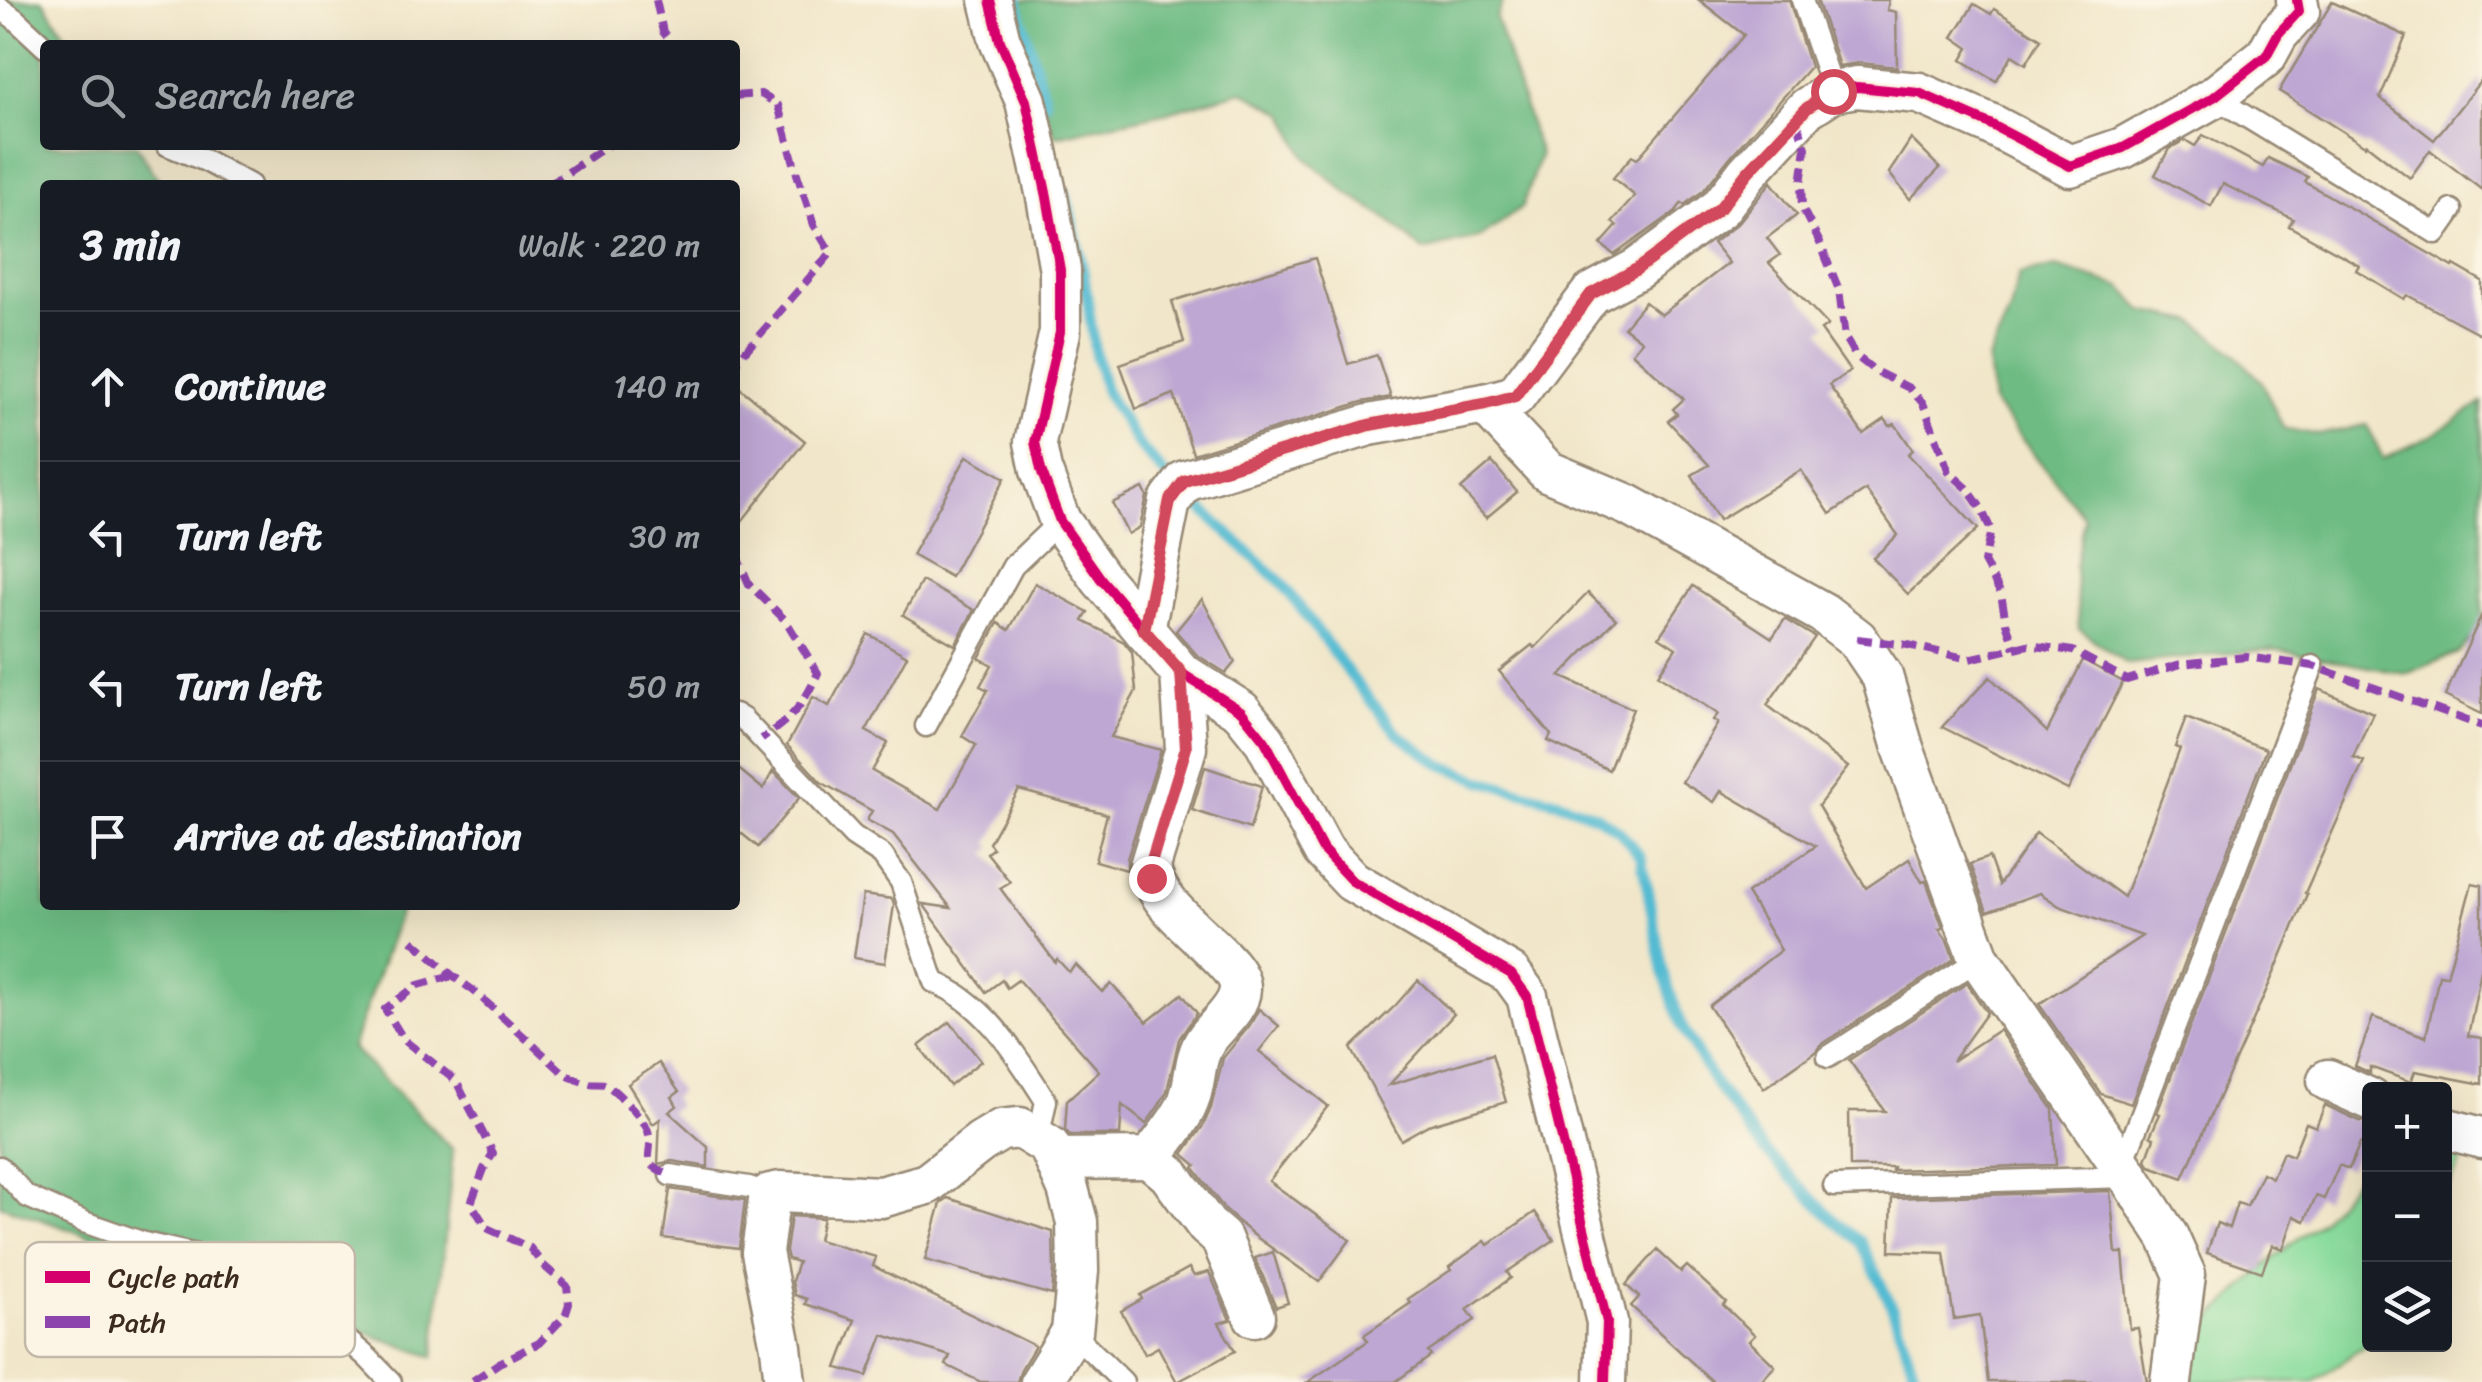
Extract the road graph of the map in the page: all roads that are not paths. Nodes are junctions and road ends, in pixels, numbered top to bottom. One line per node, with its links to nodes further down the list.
1 (990, 0): 12 (street)
2 (1802, 0): 6 (lane)
3 (2297, 0): 7 (street)
4 (0, 8): 5 (lane)
5 (40, 43)
6 (1833, 91): 7 (street); 11 (street)
7 (2214, 97): 10 (lane)
8 (180, 150): 9 (lane)
9 (241, 180)
10 (2452, 210)
11 (1485, 404): 13 (street); 18 (street)
12 (1060, 521): 13 (street); 17 (lane)
13 (1144, 630): 15 (street)
14 (2313, 666): 27 (lane)
15 (1181, 672): 25 (street); 39 (street)
16 (740, 716): 24 (lane)
17 (926, 726)
18 (1979, 959): 19 (lane); 27 (street)
19 (1828, 1057)
20 (2328, 1080): 21 (street)
21 (2362, 1095)
22 (2452, 1130): 23 (street)
23 (2482, 1138)
24 (1046, 1149): 25 (street); 30 (street); 33 (street)
25 (1150, 1158): 32 (street)
26 (0, 1167): 31 (lane)
27 (2126, 1171): 29 (lane); 40 (street)
28 (670, 1175): 30 (lane)
29 (1834, 1186)
30 (770, 1194): 36 (street)
31 (141, 1242)
32 (1254, 1316)
33 (1072, 1332): 37 (street); 38 (lane)
34 (355, 1347): 35 (lane)
35 (391, 1382)
36 (785, 1382)
37 (1042, 1382)
38 (1123, 1382)
39 (1605, 1382)
40 (2170, 1382)

